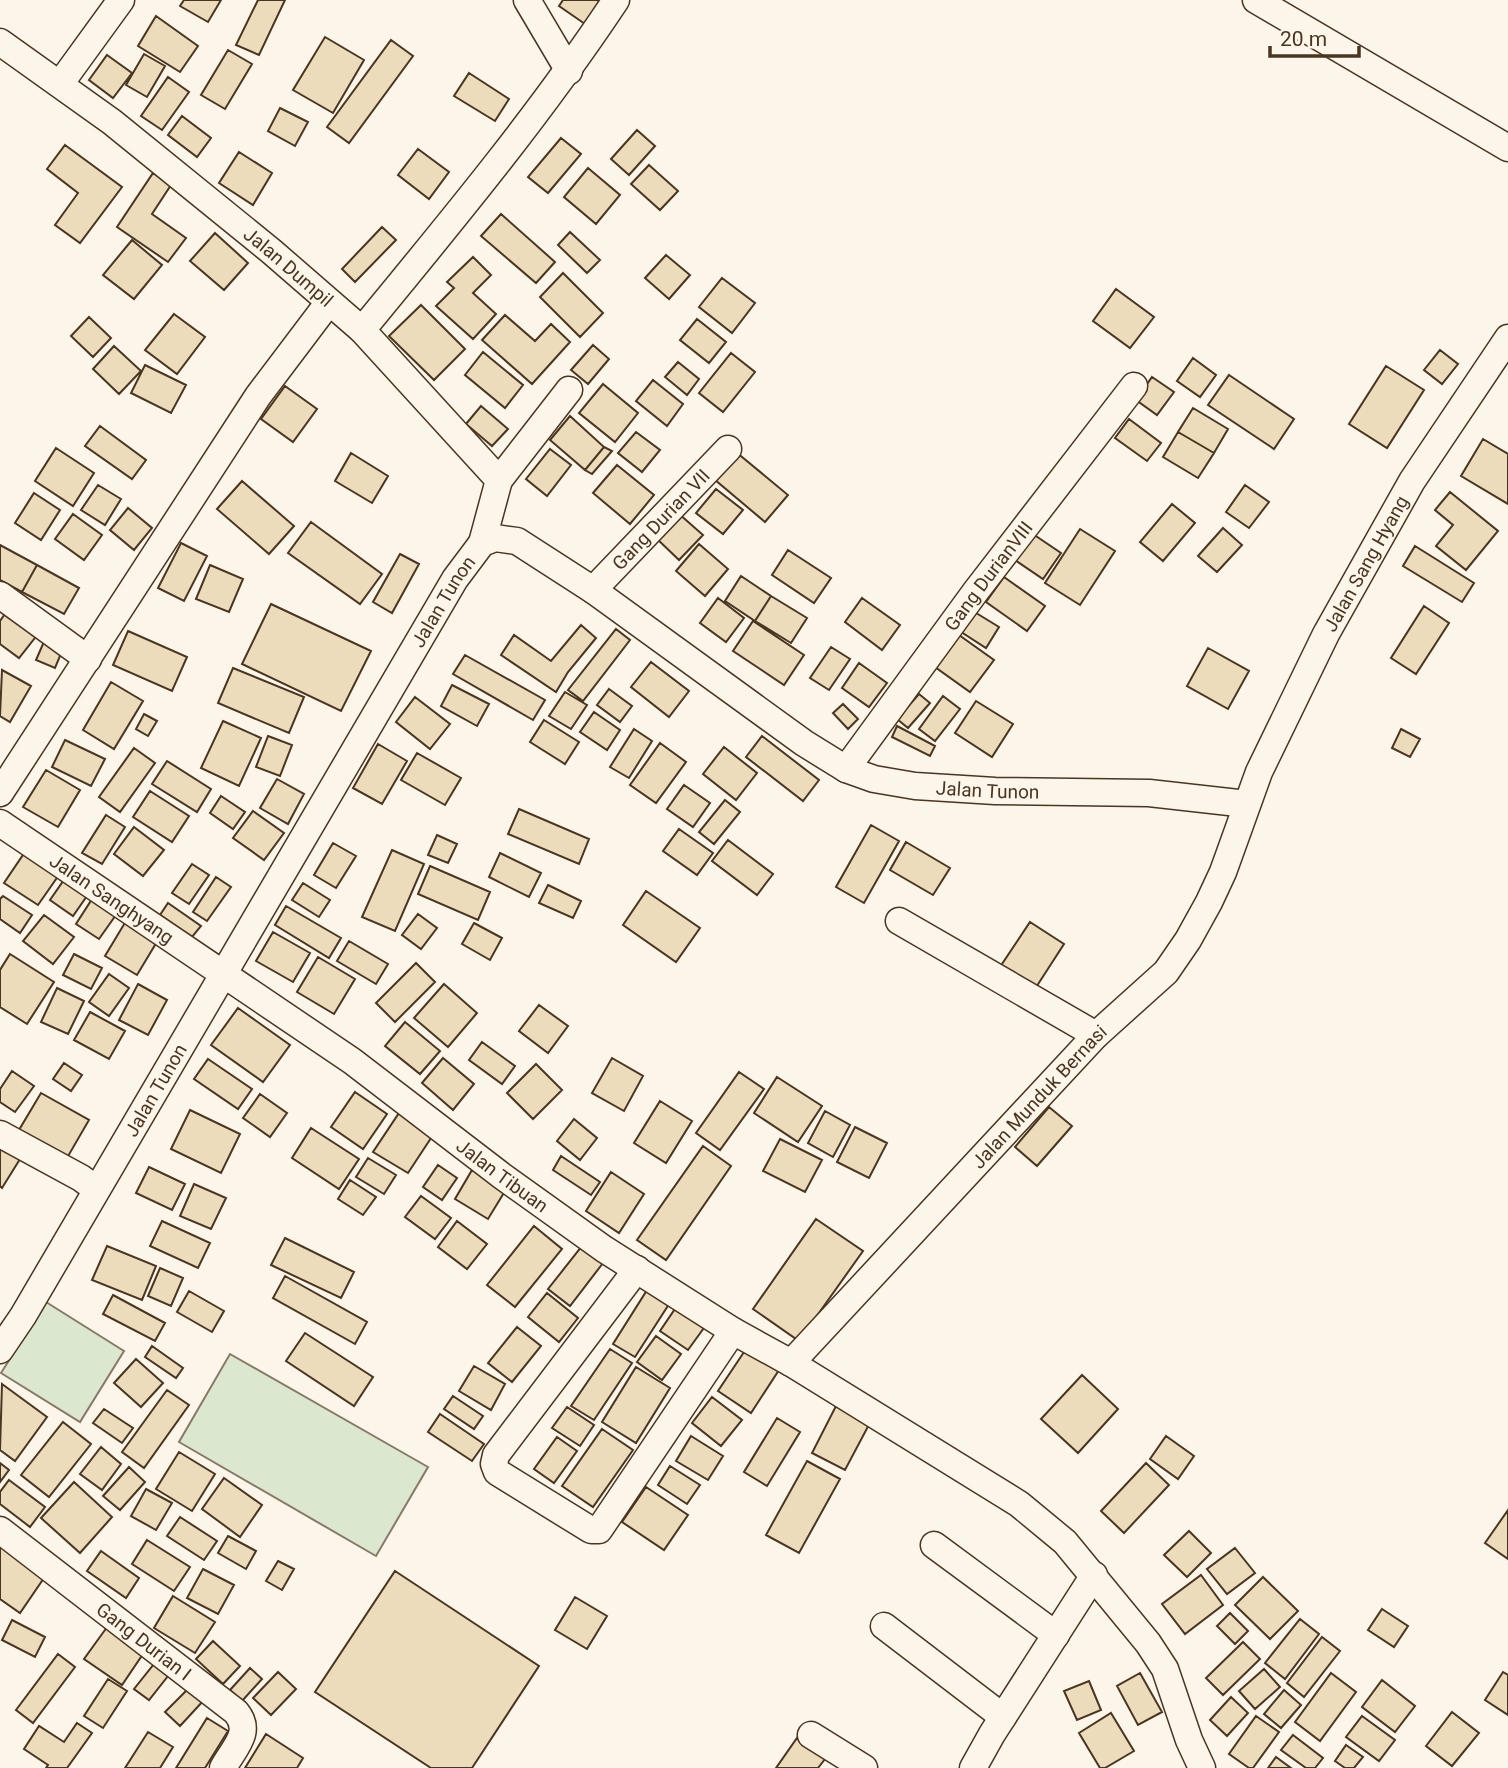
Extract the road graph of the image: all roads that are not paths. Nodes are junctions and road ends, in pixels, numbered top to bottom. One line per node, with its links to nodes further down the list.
1 (121, 0): 7 (street)
2 (527, 0): 6 (street)
3 (616, 0): 6 (street)
4 (1256, 0): 8 (street)
5 (0, 42): 7 (street, Jalan Dumpil)
6 (569, 71): 10 (street)
7 (60, 84): 9 (street, Jalan Dumpil)
8 (1508, 148)
9 (330, 302): 10 (street, Jalan Dumpil); 19 (street)
10 (362, 330): 15 (street, Jalan Dumpil)
11 (1508, 338): 22 (street, Jalan Sang Hyang)
12 (1134, 386): 20 (street, Gang DurianVIII)
13 (569, 390): 15 (street)
14 (728, 449): 17 (street, Gang Durian VII)
15 (499, 480): 16 (street)
16 (482, 543): 17 (street, Jalan Tunon); 25 (street, Jalan Tunon)
17 (593, 590): 20 (street, Jalan Tunon)
18 (0, 594): 19 (street)
19 (88, 659): 21 (street)
20 (846, 769): 22 (street, Jalan Tunon)
21 (0, 793)
22 (1247, 804): 26 (street, Jalan Munduk Bernasi)
23 (0, 823): 25 (street, Jalan Sanghyang)
24 (899, 921): 26 (street)
25 (223, 974): 28 (street, Jalan Tunon); 29 (street, Jalan Tibuan)
26 (1096, 1035): 32 (street, Jalan Munduk Bernasi)
27 (0, 1134): 28 (street)
28 (96, 1189): 31 (street, Jalan Tunon)
29 (637, 1269): 30 (street, Jalan Tibuan); 30 (street)
30 (733, 1331): 32 (street, Jalan Tibuan)
31 (0, 1350)
32 (791, 1363): 35 (street, Jalan Tibuan)
33 (0, 1530): 40 (street, Gang Durian I)
34 (934, 1545): 37 (street)
35 (1094, 1575): 37 (street); 43 (street, Jalan Tibuan)
36 (884, 1626): 38 (street)
37 (1056, 1635): 38 (street)
38 (1003, 1717): 42 (street)
39 (811, 1735): 41 (street)
40 (223, 1768)
41 (864, 1768)
42 (973, 1768)
43 (1202, 1768)

